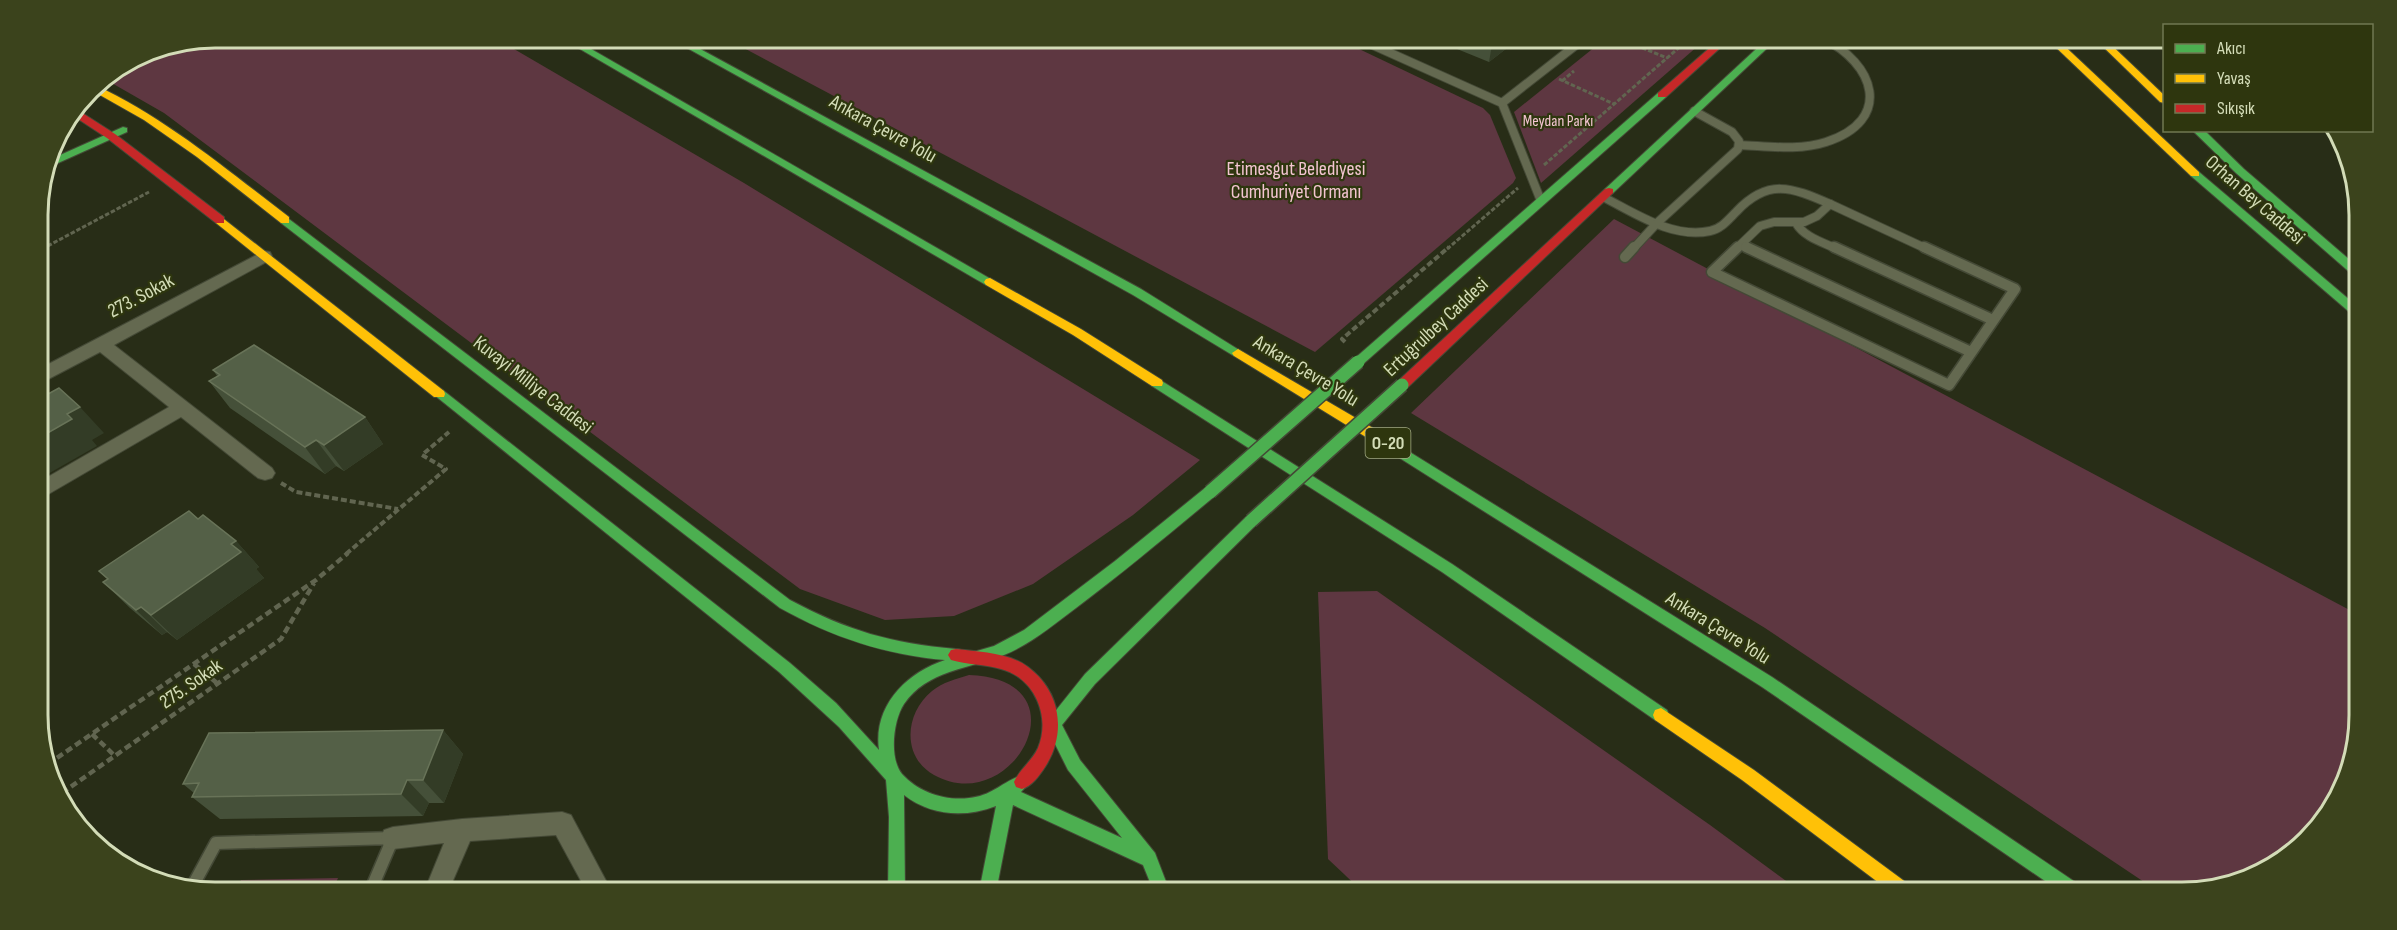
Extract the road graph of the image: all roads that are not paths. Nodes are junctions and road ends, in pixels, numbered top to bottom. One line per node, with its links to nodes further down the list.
1 (583, 48): 51 (main road)
2 (692, 48): 52 (main road, Ankara Çevre Yolu / O-20)
3 (1379, 48): 12 (lane)
4 (1573, 48): 12 (lane)
5 (1715, 48): 21 (main road, Ertuğrulbey Caddesi)
6 (1762, 48): 13 (main road, Ertuğrulbey Caddesi)
7 (1838, 48): 18 (lane)
8 (2062, 48): 29 (main road, Orhan Bey Caddesi)
9 (2109, 48): 11 (main road)
10 (102, 92): 15 (main road, Kuvayi Milliye Caddesi)
11 (2163, 99)
12 (1502, 103): 21 (lane)
13 (1694, 111): 18 (lane); 20 (main road, Ertuğrulbey Caddesi)
14 (80, 116): 17 (main road)
15 (148, 118): 17 (main road); 37 (main road, Kuvayi Milliye Caddesi)
16 (2199, 132): 28 (main road, Orhan Bey Caddesi)
17 (111, 136): 19 (main road); 26 (main road)
18 (1739, 145): 23 (lane)
19 (58, 160)
20 (1603, 197): 23 (lane); 38 (main road, Ertuğrulbey Caddesi, bridge)
21 (1541, 201): 37 (main road, Ertuğrulbey Caddesi, bridge)
22 (1830, 204): 23 (lane); 24 (lane); 30 (lane)
23 (1657, 223): 27 (lane)
24 (1796, 223): 25 (lane); 30 (lane)
25 (1741, 245): 32 (lane); 32 (lane)
26 (264, 256): 31 (street, 273. Sokak); 39 (main road)
27 (1625, 257)
28 (2349, 265)
29 (2349, 305)
30 (1993, 320): 32 (lane)
31 (101, 344): 33 (street, 273. Sokak); 34 (street)
32 (1971, 352)
33 (48, 372)
34 (182, 408): 35 (street); 36 (street)
35 (265, 473)
36 (48, 487)
37 (973, 659): 38 (main road, Ertuğrulbey Caddesi); 39 (main road, Ertuğrulbey Caddesi)
38 (1053, 724): 40 (main road, Ertuğrulbey Caddesi); 43 (main road)
39 (894, 775): 40 (main road, Ertuğrulbey Caddesi); 48 (main road, Ertuğrulbey Caddesi)
40 (1007, 794): 43 (main road); 49 (main road)
41 (462, 830): 42 (street); 46 (street); 47 (street)
42 (393, 838): 44 (lane); 45 (lane)
43 (1149, 859): 50 (main road)
44 (195, 881)
45 (374, 882)
46 (440, 882)
47 (594, 882)
48 (896, 882)
49 (989, 882)
50 (1158, 882)
51 (1892, 882)
52 (2060, 882)

